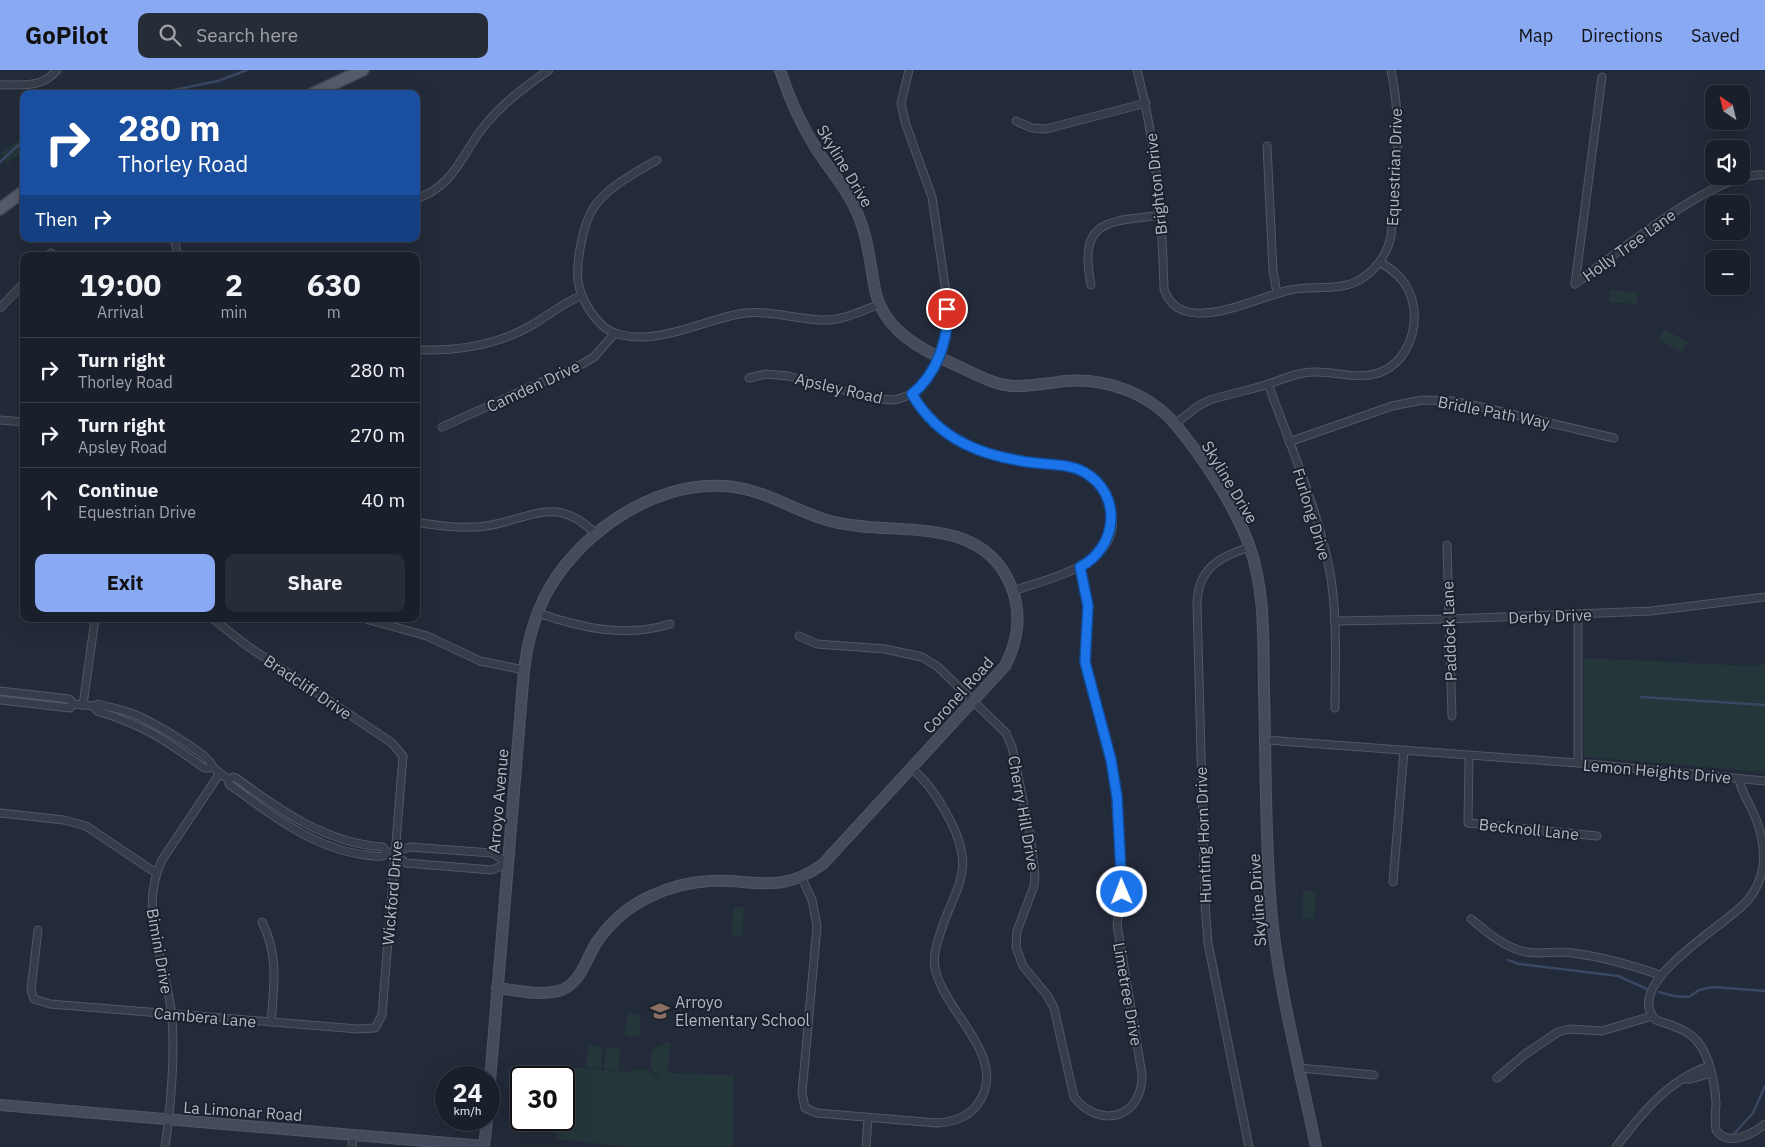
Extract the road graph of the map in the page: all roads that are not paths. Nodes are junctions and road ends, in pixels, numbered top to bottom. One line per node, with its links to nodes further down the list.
1 (57, 70): 9 (street)
2 (363, 70): 10 (main road)
3 (549, 70): 17 (street)
4 (780, 70): 25 (street, Skyline Drive)
5 (908, 70): 29 (street)
6 (1136, 70): 11 (street, Brighton Drive)
7 (1391, 70): 20 (street, Equestrian Drive)
8 (1602, 77): 15 (street, Holly Tree Lane)
9 (0, 85)
10 (320, 90)
11 (1146, 103): 12 (street); 19 (street, Brighton Drive)
12 (1016, 121)
13 (1268, 146): 23 (street)
14 (657, 160): 24 (street)
15 (1765, 175)
16 (20, 194): 18 (main road)
17 (420, 197)
18 (0, 209)
19 (1162, 215): 21 (street); 23 (street, Brighton Drive)
20 (1380, 262): 23 (street); 31 (street)
21 (1091, 285)
22 (20, 286): 26 (street)
23 (1277, 293)
24 (582, 295): 27 (street); 28 (street)
25 (880, 304): 27 (street); 29 (street, Skyline Drive)
26 (0, 308)
27 (615, 333): 36 (street, Camden Drive)
28 (420, 350)
29 (938, 357): 32 (street); 35 (street, Skyline Drive)
30 (750, 378): 32 (street, Apsley Road)
31 (1268, 384): 35 (street); 38 (street, Furlong Drive)
32 (912, 394): 43 (street)
33 (0, 420): 34 (street)
34 (20, 422)
35 (1175, 424): 42 (street, Skyline Drive)
36 (442, 427)
37 (1614, 438): 38 (street, Bridle Path Way)
38 (1289, 442): 49 (street, Furlong Drive)
39 (420, 522): 40 (street)
40 (597, 535): 44 (street, Coronel Road); 46 (street, Arroyo Avenue)
41 (1447, 545): 48 (street, Paddock Lane)
42 (1250, 547): 63 (street, Skyline Drive); 105 (street, Hunting Horn Drive)
43 (1080, 567): 44 (street); 94 (street, Limetree Drive)
44 (1013, 591): 58 (street, Coronel Road)
45 (1765, 597): 47 (street, Derby Drive)
46 (538, 613): 53 (street); 55 (street, Arroyo Avenue)
47 (1578, 615): 48 (street, Derby Drive); 67 (street)
48 (1449, 619): 49 (street, Derby Drive); 62 (street, Paddock Lane)
49 (1334, 621): 61 (street, Furlong Drive)
50 (95, 622): 60 (street)
51 (217, 622): 65 (street, Bradcliff Drive)
52 (377, 622): 55 (street)
53 (670, 624)
54 (799, 636): 58 (street, Cherry Hill Drive)
55 (524, 670): 75 (street, Arroyo Avenue)
56 (0, 691): 59 (street)
57 (0, 700): 59 (street)
58 (975, 701): 68 (street, Coronel Road); 94 (street, Cherry Hill Drive)
59 (73, 704): 60 (street)
60 (84, 705): 69 (street)
61 (1335, 708)
62 (1452, 716)
63 (1266, 740): 64 (street, Lemon Heights Drive); 89 (street, Skyline Drive)
64 (1404, 751): 66 (street, Lemon Heights Drive); 78 (street)
65 (403, 756): 74 (street, Wickford Drive)
66 (1469, 757): 67 (street, Lemon Heights Drive); 73 (street, Becknoll Lane)
67 (1578, 764): 70 (street, Lemon Heights Drive)
68 (912, 769): 77 (street, Coronel Road); 95 (street)
69 (220, 773): 74 (street); 76 (street, Bimini Drive)
70 (1739, 779): 71 (street); 82 (street, Lemon Heights Drive)
71 (1765, 781)
72 (0, 813): 76 (street)
73 (1597, 836)
74 (390, 853): 75 (street); 75 (street); 87 (street, Wickford Drive)
75 (508, 863): 83 (street, Arroyo Avenue)
76 (156, 872): 84 (street, Bimini Drive)
77 (802, 878): 83 (street, Coronel Road); 95 (street)
78 (1393, 882)
79 (1470, 919): 82 (street)
80 (262, 922): 86 (street)
81 (38, 930): 84 (street, Cambera Lane)
82 (1660, 975): 85 (street, Lemon Heights Drive)
83 (497, 988): 88 (street, Arroyo Avenue)
84 (171, 1014): 86 (street, Cambera Lane); 96 (street, Bimini Drive)
85 (1652, 1016): 90 (street); 92 (street)
86 (271, 1022): 87 (street, Cambera Lane)
87 (375, 1028)
88 (491, 1066)
89 (1300, 1068): 91 (street); 106 (street, Skyline Drive)
90 (1710, 1069): 100 (street); 107 (street)
91 (1374, 1075)
92 (1497, 1078)
93 (0, 1106): 96 (street, La Limonar Road)
94 (1116, 1115)
95 (868, 1118): 104 (street)
96 (169, 1120): 99 (street, La Limonar Road); 102 (street, Bimini Drive)
97 (1765, 1124): 100 (street)
98 (485, 1131): 101 (street)
99 (353, 1134): 101 (street, La Limonar Road); 103 (street)
100 (1735, 1145)
101 (484, 1146)
102 (165, 1147)
103 (352, 1147)
104 (866, 1147)
105 (1249, 1147)
106 (1316, 1147)
107 (1616, 1147)

